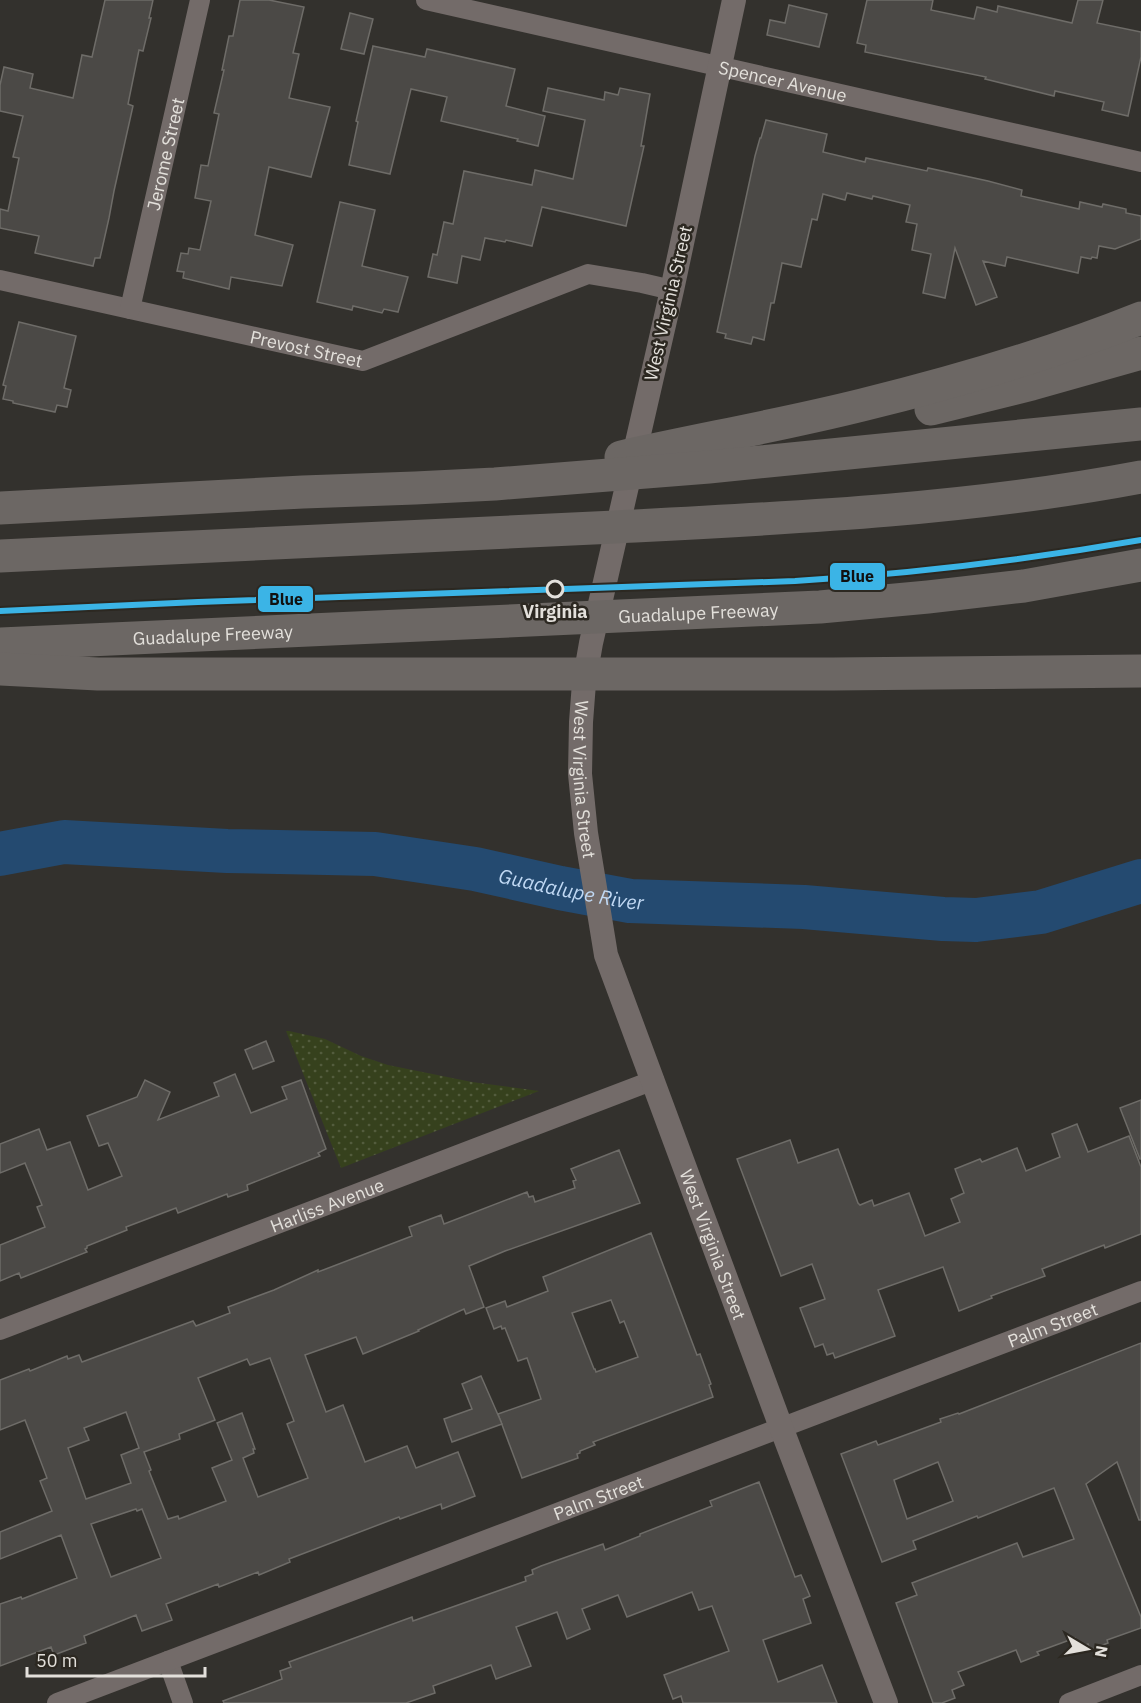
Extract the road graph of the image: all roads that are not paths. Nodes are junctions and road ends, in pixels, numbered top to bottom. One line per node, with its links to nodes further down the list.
1 (200, 0): 8 (street, Jerome Street)
2 (426, 0): 4 (street, Spencer Avenue)
3 (734, 0): 4 (street, West Virginia Street)
4 (719, 66): 5 (street, Spencer Avenue); 7 (street, West Virginia Street)
5 (1141, 162)
6 (0, 280): 8 (street, Prevost Street)
7 (672, 290): 8 (street, Prevost Street); 23 (street, West Virginia Street)
8 (130, 309)
9 (1141, 318): 12 (highway)
10 (1141, 353): 12 (highway)
11 (1141, 424): 14 (highway)
12 (582, 465): 14 (highway)
13 (1141, 477): 16 (highway)
14 (303, 492): 15 (highway)
15 (0, 508)
16 (0, 556)
17 (1141, 565): 18 (highway, Guadalupe Freeway)
18 (0, 644)
19 (0, 669): 21 (highway)
20 (1141, 671): 21 (highway)
21 (834, 674): 22 (highway)
22 (1141, 694)
23 (649, 1070): 25 (street, Harliss Avenue); 26 (street, West Virginia Street)
24 (1141, 1291): 26 (street, Palm Street)
25 (0, 1330)
26 (781, 1427): 27 (street, Palm Street); 31 (street, West Virginia Street)
27 (168, 1661): 29 (street, Palm Street); 30 (street)
28 (1141, 1675): 32 (street)
29 (57, 1703)
30 (183, 1703)
31 (886, 1703)
32 (1069, 1703)

